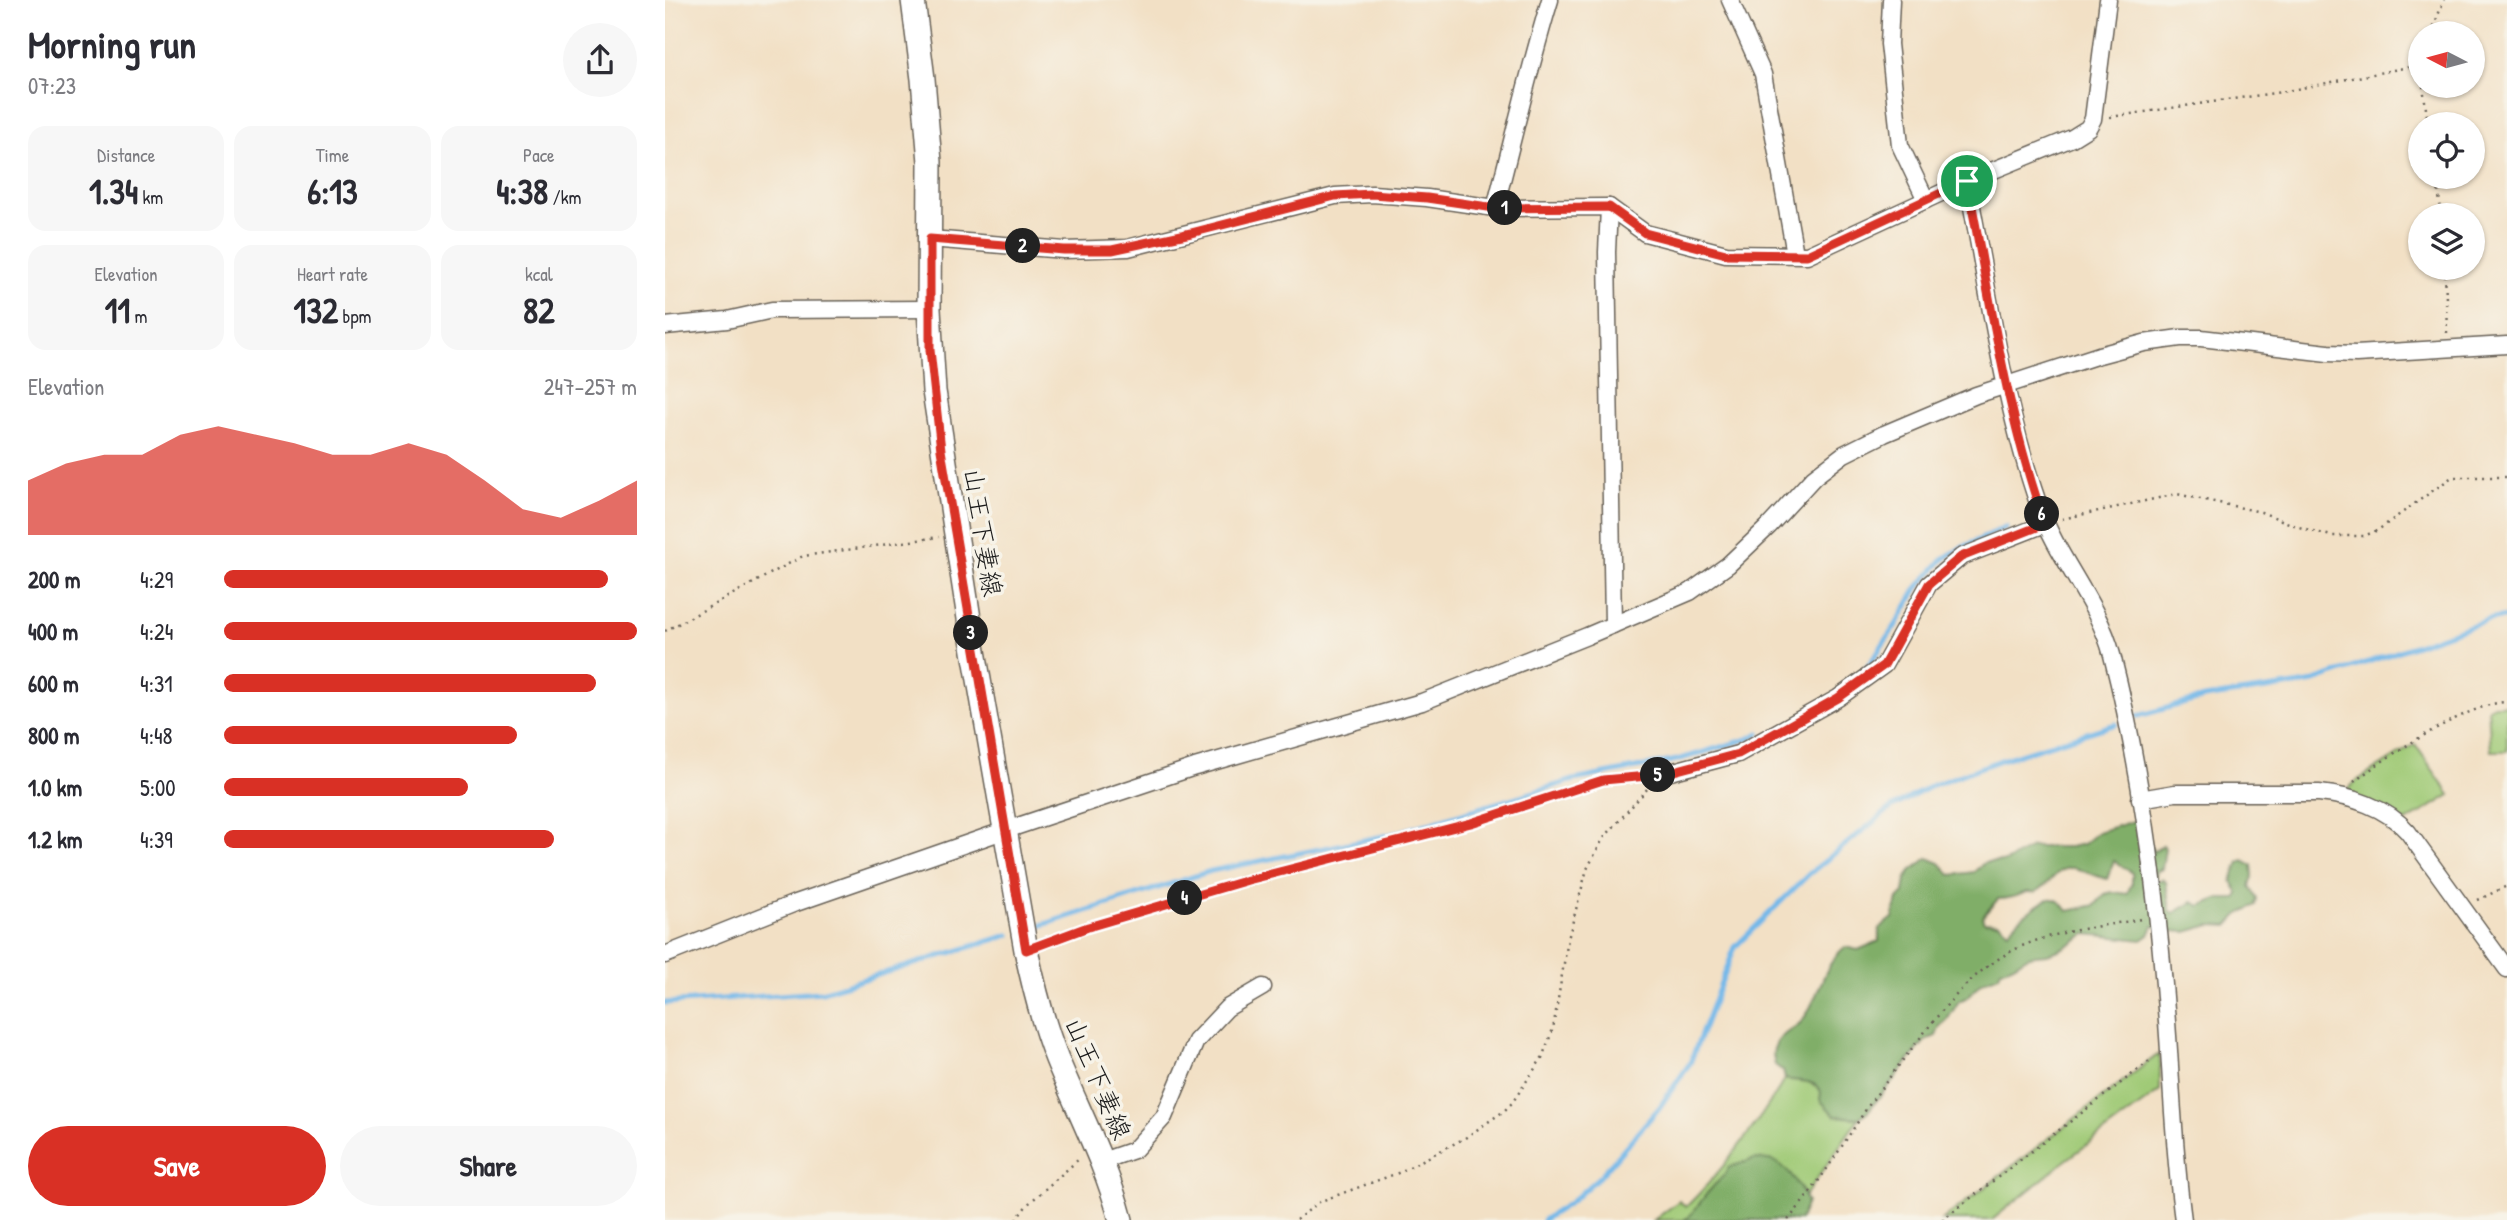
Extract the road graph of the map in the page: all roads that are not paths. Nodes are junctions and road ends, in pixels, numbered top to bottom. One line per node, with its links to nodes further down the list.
1 (912, 0): 10 (main road, 山王下妻線)
2 (1550, 0): 9 (street)
3 (1730, 0): 11 (street)
4 (1891, 0): 7 (street)
5 (2108, 0): 6 (street)
6 (1967, 181): 7 (street); 15 (street)
7 (1926, 200): 11 (street)
8 (1609, 207): 9 (street); 11 (street); 17 (street)
9 (1495, 208): 10 (street)
10 (930, 239): 12 (main road, 山王下妻線)
11 (1795, 254)
12 (929, 309): 13 (street); 20 (main road, 山王下妻線)
13 (665, 326)
14 (2507, 345): 15 (street)
15 (2007, 385): 16 (street); 17 (street)
16 (2045, 524): 18 (street); 19 (street)
17 (1613, 625): 20 (street)
18 (1659, 775)
19 (2140, 799): 22 (street); 26 (street)
20 (1006, 830): 21 (street); 24 (main road, 山王下妻線)
21 (665, 955)
22 (2507, 969)
23 (1263, 987): 24 (street)
24 (1100, 1155): 25 (main road, 山王下妻線)
25 (1121, 1220)
26 (2183, 1220)

